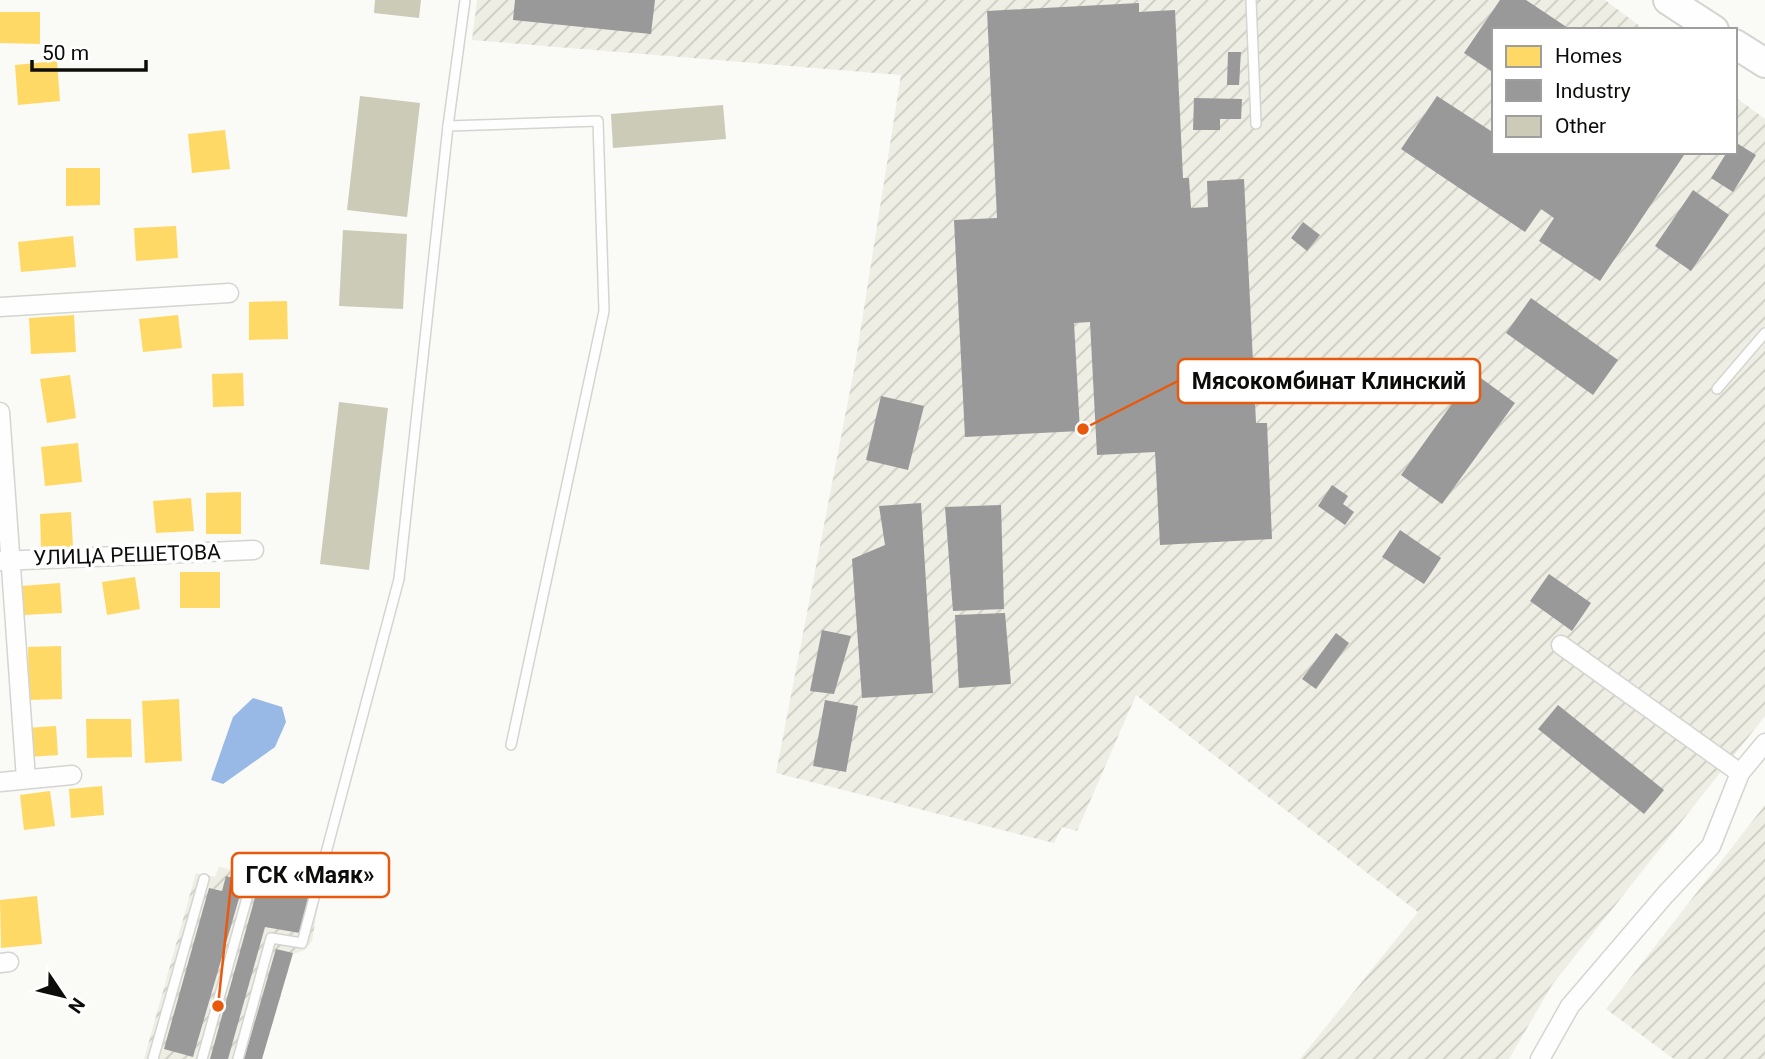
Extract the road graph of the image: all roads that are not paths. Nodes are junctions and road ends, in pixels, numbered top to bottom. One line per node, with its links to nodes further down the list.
1 (465, 0): 8 (lane)
2 (1251, 0): 7 (lane)
3 (1682, 4): 4 (highway)
4 (1712, 28)
5 (1737, 45): 6 (highway)
6 (1765, 63)
7 (1256, 124)
8 (449, 126): 18 (lane); 27 (lane)
9 (229, 293): 10 (street)
10 (0, 307)
11 (1765, 333): 12 (lane)
12 (1717, 389)
13 (0, 412): 15 (street)
14 (254, 550): 15 (street, УЛИЦА РЕШЕТОВА)
15 (5, 561): 21 (street)
16 (1561, 645): 19 (street)
17 (1765, 743): 19 (street)
18 (511, 745)
19 (1740, 773): 28 (street)
20 (72, 775): 21 (street)
21 (26, 779): 22 (street)
22 (0, 782)
23 (204, 879): 25 (lane)
24 (252, 880): 26 (lane)
25 (154, 1059)
26 (202, 1059)
27 (238, 1059)
28 (1540, 1059)

